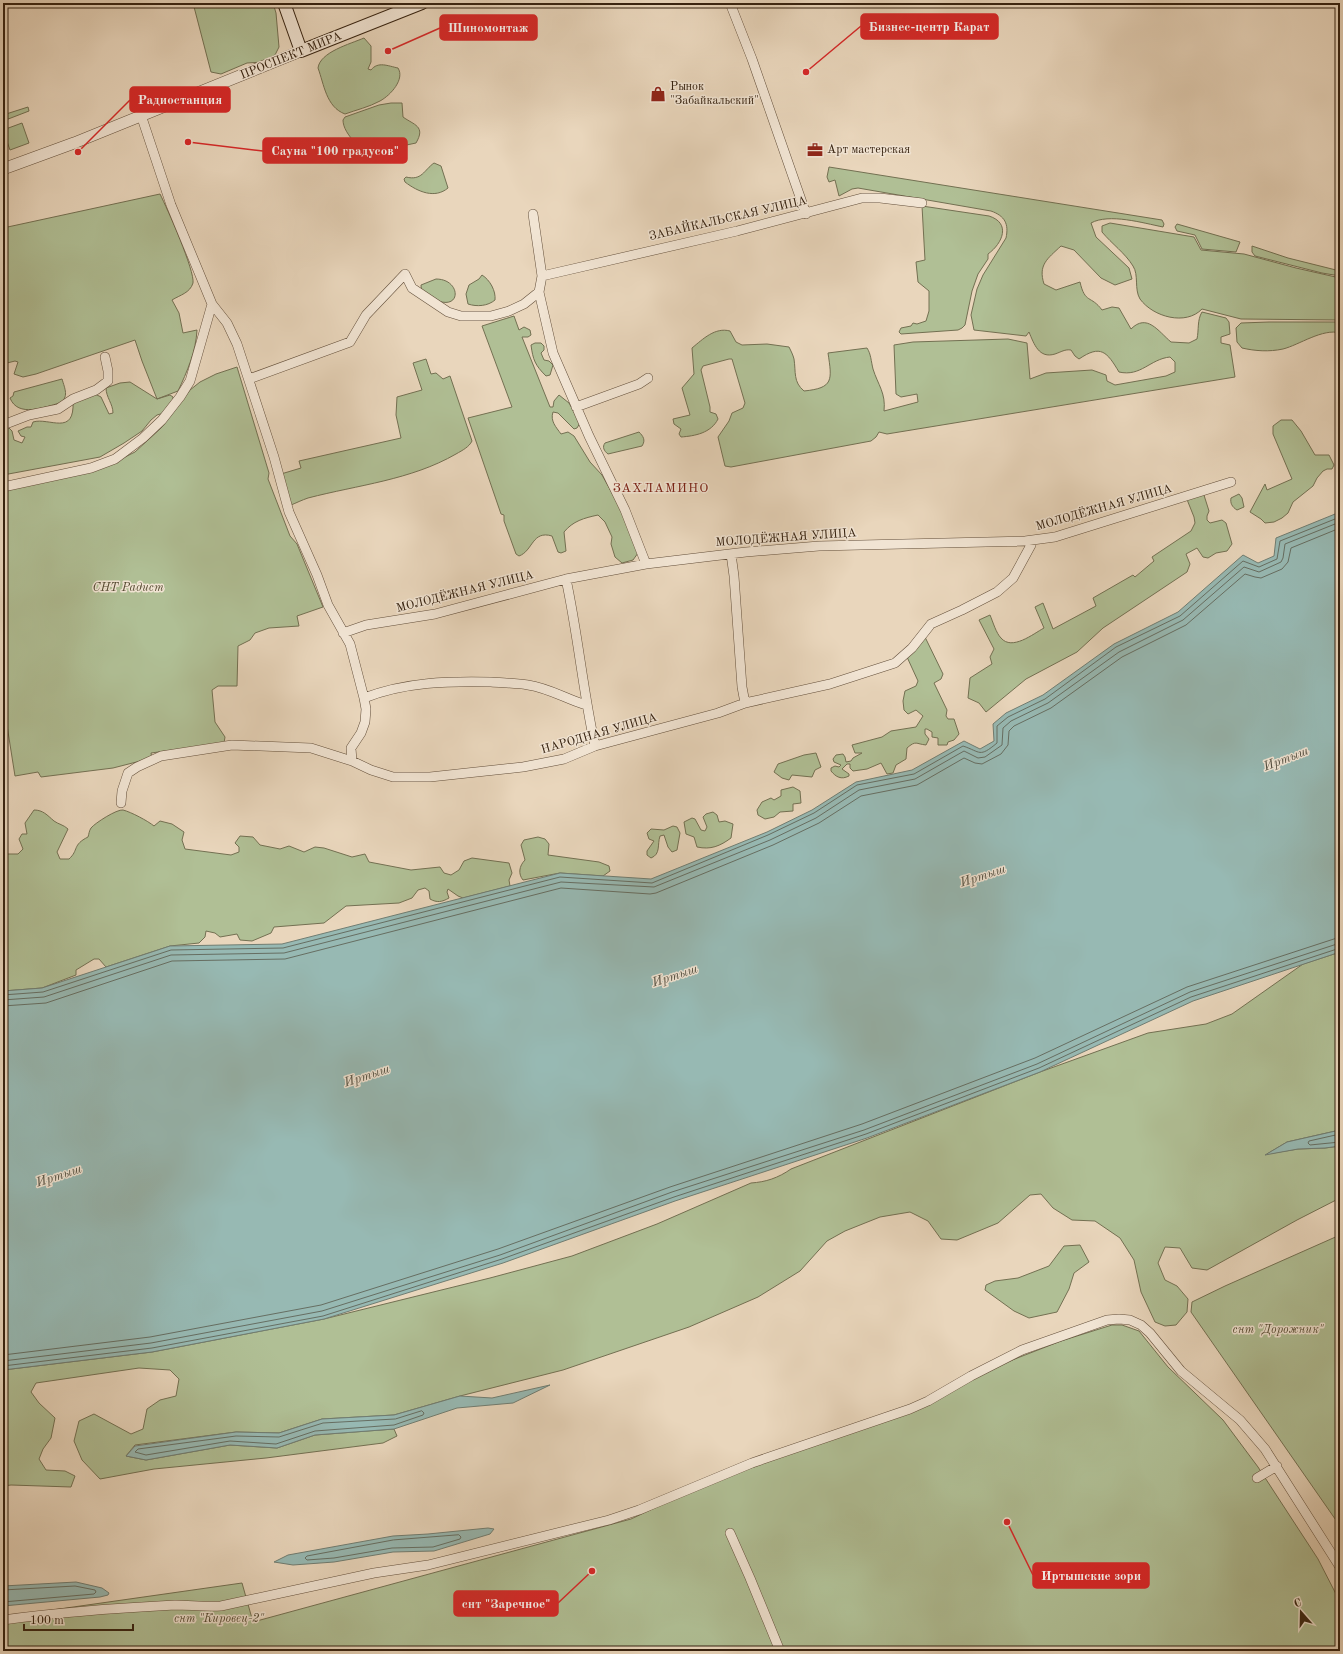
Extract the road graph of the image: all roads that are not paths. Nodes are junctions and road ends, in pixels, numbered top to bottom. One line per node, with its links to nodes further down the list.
1 (284, 3): 4 (main road)
2 (422, 3): 4 (main road, ПРОСПЕКТ МИРА)
3 (730, 3): 9 (street)
4 (301, 51): 5 (street, ПРОСПЕКТ МИРА)
5 (141, 115): 6 (street, ПРОСПЕКТ МИРА); 12 (street)
6 (3, 169)
7 (922, 203): 9 (street, ЗАБАЙКАЛЬСКАЯ УЛИЦА)
8 (533, 214): 10 (street)
9 (806, 214): 10 (street, ЗАБАЙКАЛЬСКАЯ УЛИЦА)
10 (542, 276): 11 (street)
11 (539, 292): 15 (street); 16 (street)
12 (212, 304): 15 (street); 19 (street)
13 (105, 357): 17 (street)
14 (648, 378): 16 (street)
15 (249, 379): 24 (street)
16 (576, 407): 22 (street)
17 (3, 425)
18 (1231, 482): 20 (street, МОЛОДЁЖНАЯ УЛИЦА)
19 (3, 487)
20 (1032, 540): 21 (street, МОЛОДЁЖНАЯ УЛИЦА); 26 (street, НАРОДНАЯ УЛИЦА)
21 (732, 554): 22 (street, МОЛОДЁЖНАЯ УЛИЦА); 26 (street)
22 (646, 564): 23 (street, МОЛОДЁЖНАЯ УЛИЦА)
23 (566, 579): 24 (street, МОЛОДЁЖНАЯ УЛИЦА); 27 (street)
24 (343, 633): 25 (street)
25 (364, 698): 27 (street); 29 (street)
26 (745, 704): 28 (street, НАРОДНАЯ УЛИЦА)
27 (586, 705): 28 (street)
28 (595, 746): 29 (street, НАРОДНАЯ УЛИЦА)
29 (352, 761): 30 (street, НАРОДНАЯ УЛИЦА)
30 (121, 803)
31 (1277, 1466): 32 (street); 34 (street); 35 (street)
32 (1257, 1478)
33 (730, 1533): 36 (street)
34 (1340, 1567)
35 (3, 1620)
36 (780, 1651)

